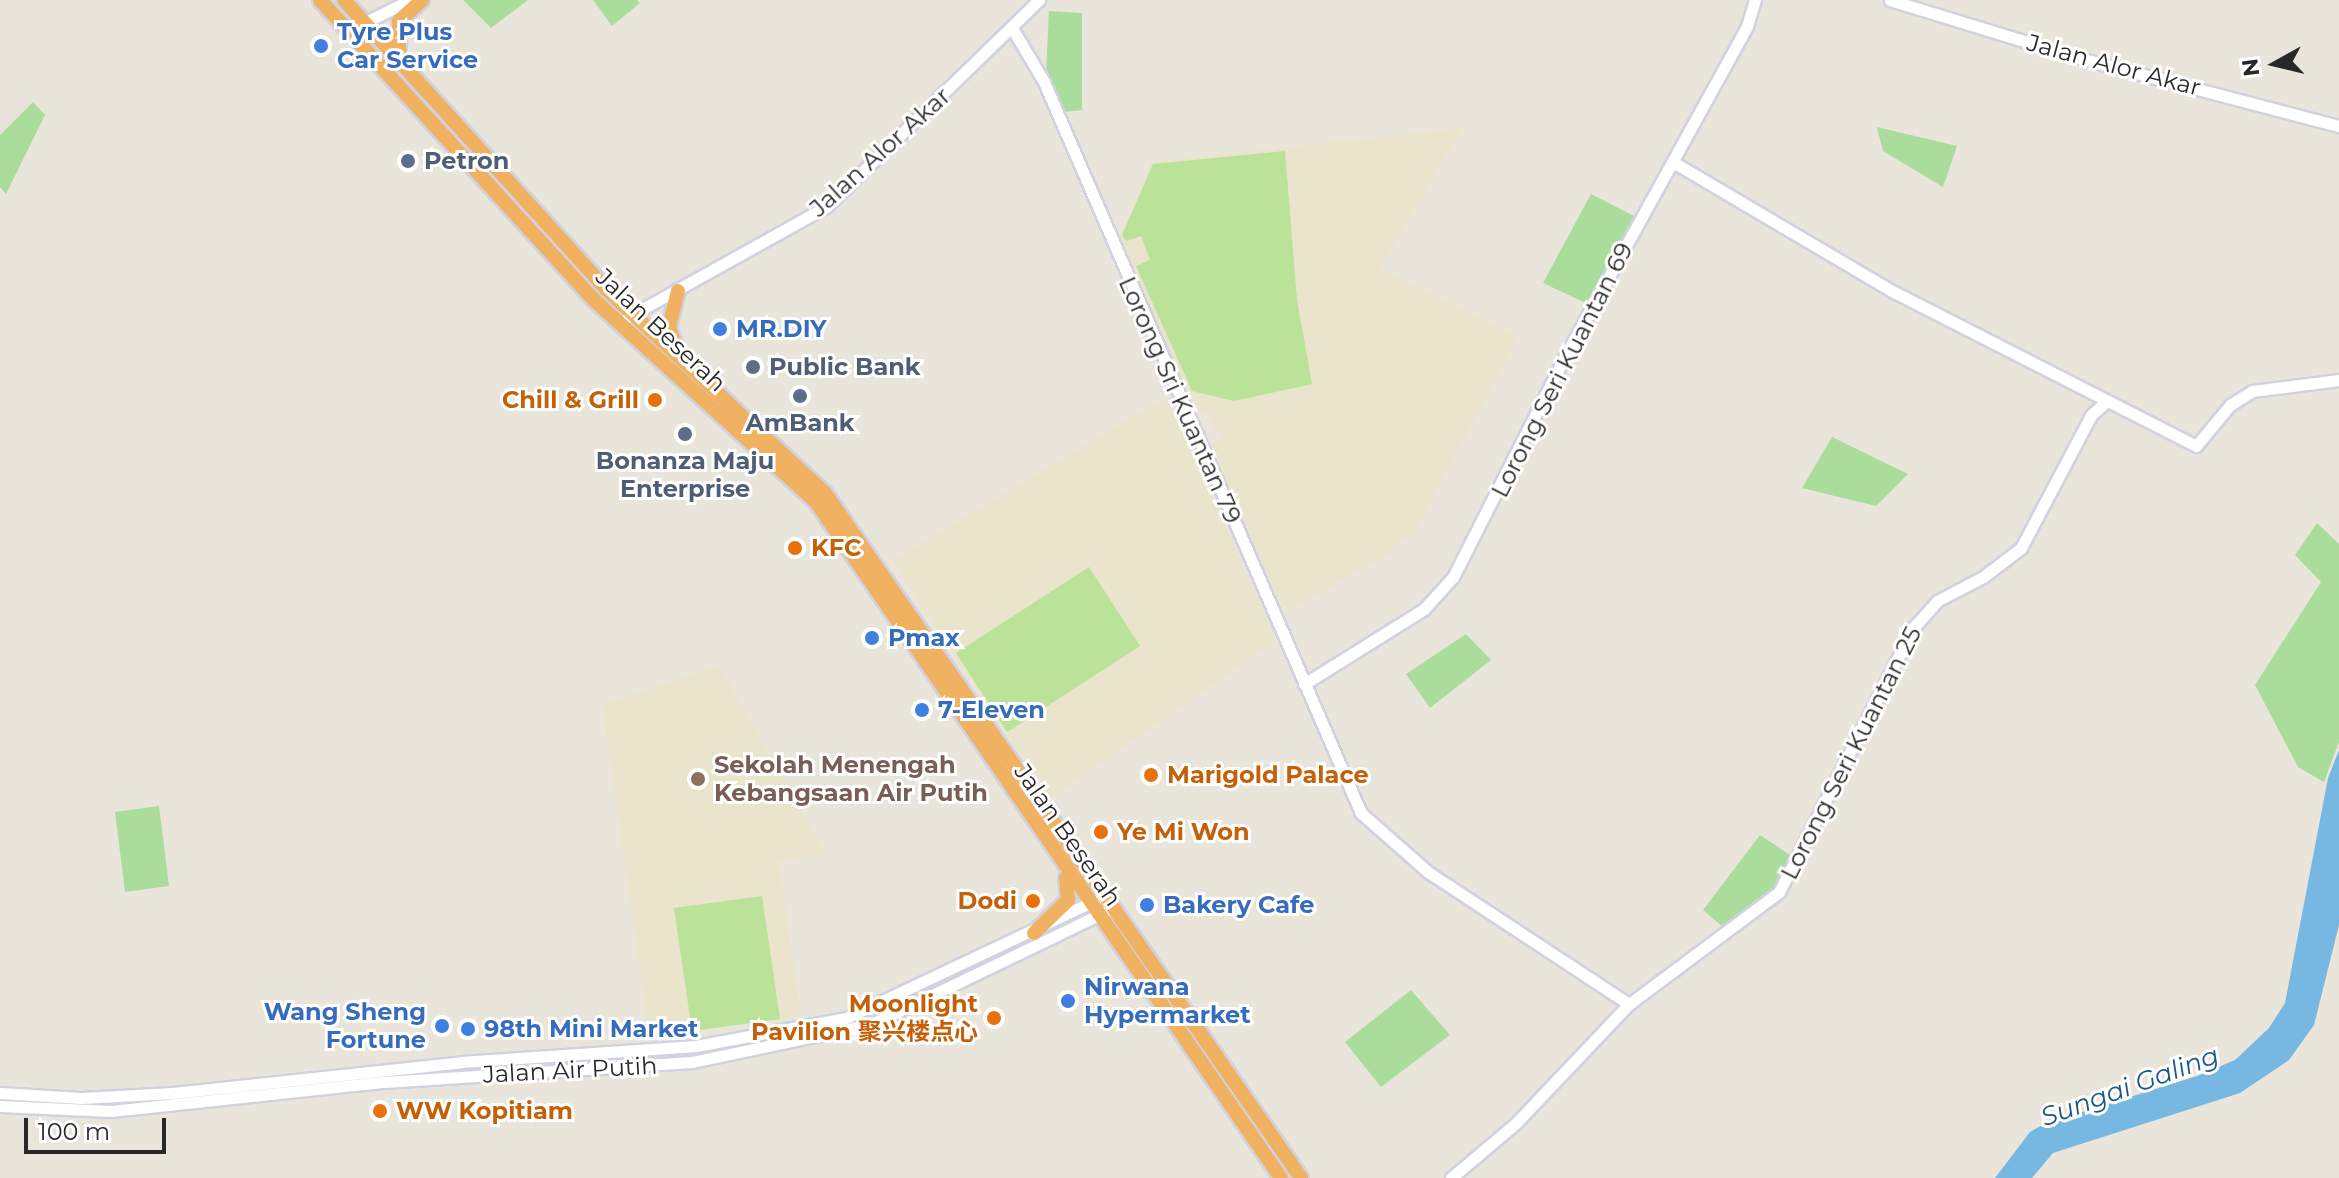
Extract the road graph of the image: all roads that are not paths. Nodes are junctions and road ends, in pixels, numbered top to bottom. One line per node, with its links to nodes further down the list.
1 (320, 0): 10 (highway, Jalan Beserah)
2 (344, 0): 8 (highway, Jalan Beserah)
3 (410, 0): 8 (street)
4 (422, 0): 11 (highway)
5 (1039, 0): 9 (street, Jalan Alor Akar)
6 (1755, 0): 13 (street, Lorong Seri Kuantan 69)
7 (1890, 0): 12 (street, Jalan Alor Akar)
8 (364, 22): 10 (street); 11 (highway, Jalan Beserah)
9 (1012, 28): 14 (street, Jalan Alor Akar); 20 (street, Lorong Sri Kuantan 79)
10 (346, 32): 16 (highway, Jalan Beserah)
11 (399, 60): 15 (highway, Jalan Beserah)
12 (2339, 126)
13 (1673, 162): 19 (street); 20 (street, Lorong Seri Kuantan 69)
14 (678, 291): 15 (street, Jalan Alor Akar); 17 (highway)
15 (632, 315): 16 (street, Jalan Alor Akar); 17 (highway, Jalan Beserah)
16 (617, 322): 21 (highway, Jalan Beserah)
17 (686, 362): 22 (highway, Jalan Beserah)
18 (2339, 380): 19 (street)
19 (2107, 401): 24 (street, Lorong Seri Kuantan 25)
20 (1304, 684): 24 (street, Lorong Sri Kuantan 79)
21 (1057, 857): 22 (highway, Jalan Beserah); 23 (highway)
22 (1100, 906): 23 (street, Jalan Air Putih); 26 (street, Jalan Air Putih); 27 (highway, Jalan Beserah); 28 (highway, Jalan Beserah)
23 (1034, 933): 25 (street, Jalan Air Putih)
24 (1629, 1004): 29 (street, Lorong Seri Kuantan 25)
25 (0, 1093)
26 (0, 1106)
27 (1281, 1178)
28 (1301, 1178)
29 (1451, 1178)

